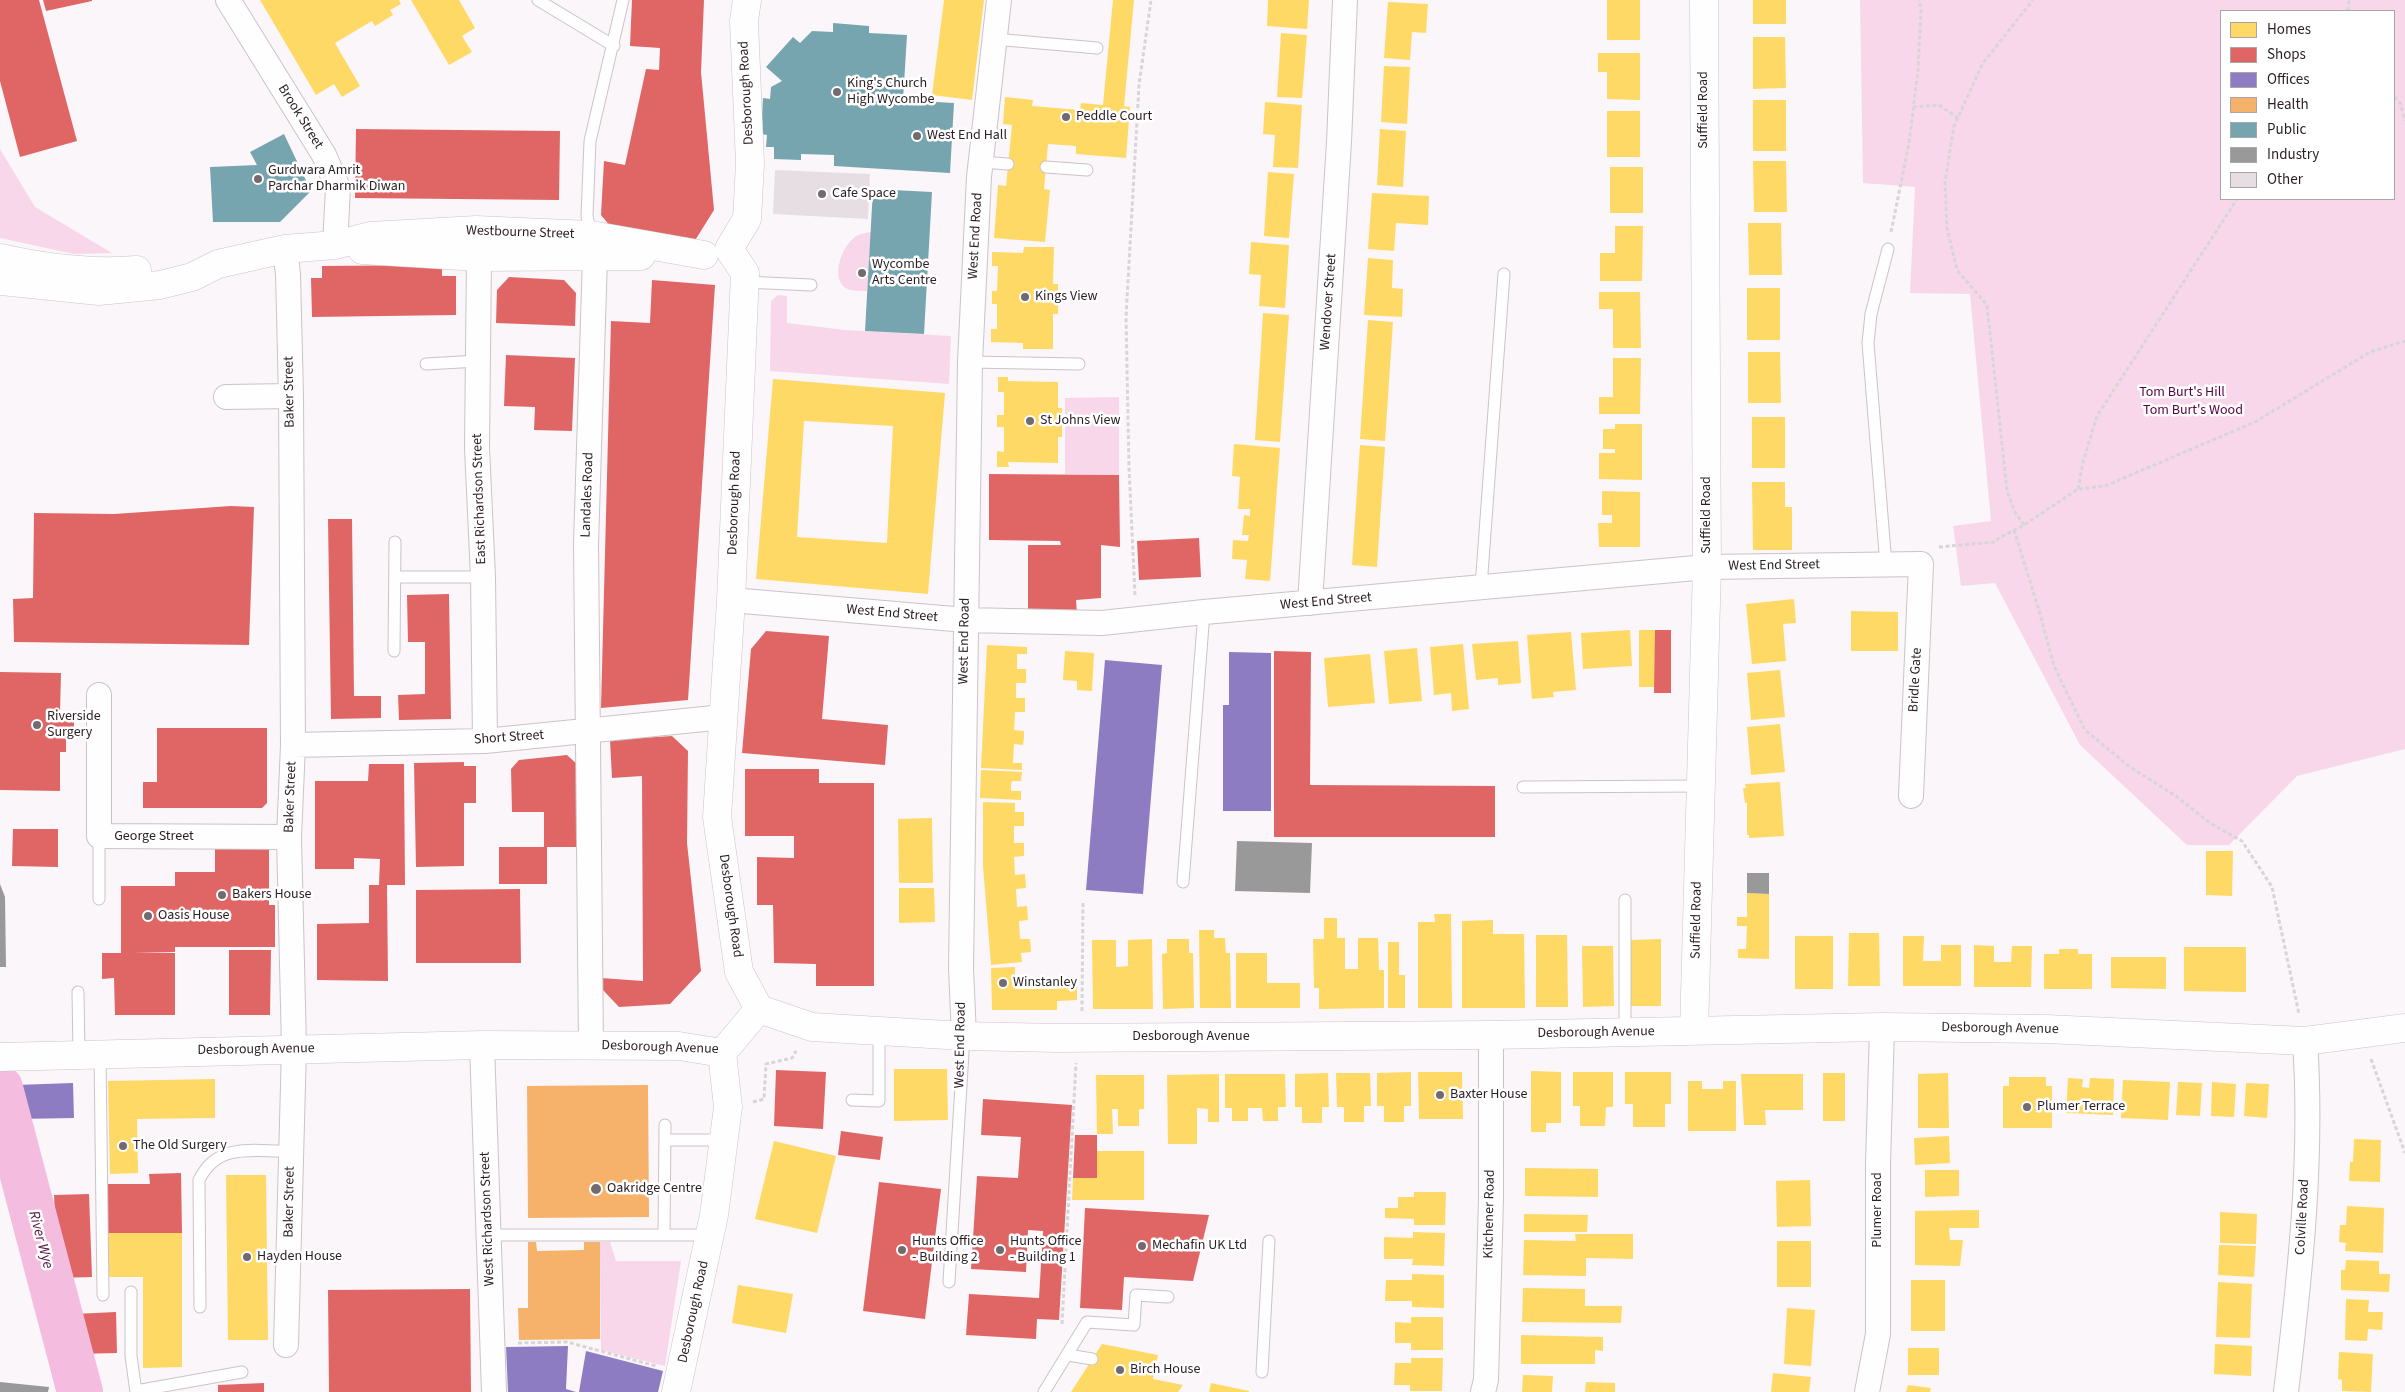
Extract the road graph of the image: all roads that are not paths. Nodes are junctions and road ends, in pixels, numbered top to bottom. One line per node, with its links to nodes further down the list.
1 (228, 0): 15 (street, Brook Street)
2 (538, 0): 9 (lane)
3 (623, 0): 9 (lane)
4 (747, 0): 19 (street, Desborough Road)
5 (999, 0): 8 (street, West End Road)
6 (1345, 0): 41 (street, Wendover Street)
7 (1704, 0): 36 (street, Suffield Road)
8 (994, 39): 10 (lane); 11 (street, West End Road)
9 (614, 46): 16 (lane)
10 (1097, 48)
11 (981, 162): 12 (lane); 27 (street, West End Road)
12 (1008, 164)
13 (1046, 168): 14 (lane)
14 (1087, 170)
15 (335, 245): 16 (street, Westbourne Street); 17 (street, Westbourne Street); 20 (street, Westbourne Street)
16 (593, 246): 19 (street, Westbourne Street); 20 (street, Westbourne Street); 47 (street, Landales Road)
17 (285, 249): 22 (street, Westbourne Street); 31 (street, Baker Street)
18 (1888, 249): 35 (lane)
19 (717, 252): 25 (street, Desborough Road)
20 (479, 257): 30 (street, East Richardson Street)
21 (0, 258): 22 (street, Westbourne Street)
22 (218, 264): 24 (street, Westbourne Street)
23 (1504, 274): 39 (lane)
24 (0, 281)
25 (744, 282): 26 (lane); 40 (street, Desborough Road)
26 (811, 285)
27 (970, 362): 29 (lane); 43 (street, West End Road)
28 (426, 364): 30 (lane)
29 (1079, 364)
30 (478, 373): 38 (street, East Richardson Street)
31 (291, 396): 32 (street); 49 (street, Baker Street)
32 (226, 397)
33 (395, 542): 37 (lane)
34 (1921, 564): 35 (street, West End Street); 52 (street, Bridle Gate)
35 (1886, 565): 36 (street, West End Street)
36 (1707, 567): 39 (street, West End Street); 50 (street, Suffield Road)
37 (396, 577): 38 (lane); 44 (lane)
38 (484, 577): 48 (street, East Richardson Street)
39 (1481, 587): 41 (street, West End Street)
40 (731, 600): 43 (street, West End Street); 46 (street, Desborough Road)
41 (1310, 603): 42 (street, West End Street)
42 (1204, 612): 43 (street, West End Street); 55 (lane)
43 (966, 620): 66 (street, West End Road)
44 (394, 651)
45 (98, 695): 53 (street, George Street)
46 (724, 717): 47 (street, Short Street); 59 (street, Desborough Road)
47 (589, 732): 48 (street, Short Street); 69 (street, Landales Road)
48 (485, 741): 49 (street, Short Street)
49 (293, 745): 54 (street, Baker Street)
50 (1700, 786): 51 (lane); 62 (street, Suffield Road)
51 (1523, 787)
52 (1911, 796)
53 (99, 836): 54 (street, George Street); 56 (lane)
54 (290, 837): 70 (street, Baker Street)
55 (1183, 882)
56 (99, 899)
57 (1625, 900): 64 (lane)
58 (78, 992): 72 (lane)
59 (759, 1009): 63 (street, Desborough Avenue); 71 (street, Desborough Avenue)
60 (1882, 1027): 62 (street, Desborough Avenue); 67 (street, Desborough Avenue); 98 (street, Plumer Road)
61 (2405, 1028): 67 (street, Desborough Avenue)
62 (1694, 1030): 64 (street, Desborough Avenue)
63 (878, 1031): 66 (street, Desborough Avenue); 74 (lane)
64 (1625, 1032): 65 (street, Desborough Avenue)
65 (1490, 1035): 66 (street, Desborough Avenue); 97 (street, Kitchener Road)
66 (964, 1036): 83 (lane, West End Road)
67 (2304, 1041): 99 (street, Colville Road)
68 (482, 1046): 69 (street, Desborough Avenue); 70 (street, Desborough Avenue); 79 (street, West Richardson Street)
69 (591, 1046): 71 (street, Desborough Avenue)
70 (294, 1048): 72 (street, Desborough Avenue); 78 (street, Baker Street)
71 (722, 1053): 77 (street, Desborough Road)
72 (89, 1054): 73 (street, Desborough Avenue); 85 (lane)
73 (0, 1057)
74 (852, 1100)
75 (665, 1125): 76 (lane)
76 (665, 1140): 77 (lane); 80 (lane)
77 (724, 1140): 81 (street, Desborough Road)
78 (291, 1151): 87 (lane); 88 (street, Baker Street)
79 (489, 1235): 80 (lane); 95 (street, West Richardson Street)
80 (664, 1235): 81 (lane)
81 (710, 1235): 93 (street, Desborough Road)
82 (1269, 1241): 92 (lane)
83 (949, 1282)
84 (130, 1292): 94 (lane)
85 (103, 1295)
86 (1168, 1297): 89 (lane)
87 (200, 1307)
88 (286, 1345)
89 (1068, 1355): 90 (lane); 96 (lane)
90 (1092, 1359)
91 (242, 1372): 94 (lane)
92 (1262, 1372)
93 (678, 1382)
94 (136, 1391)
95 (494, 1392)
96 (1044, 1392)
97 (1483, 1392)
98 (1866, 1392)
99 (2286, 1392)

